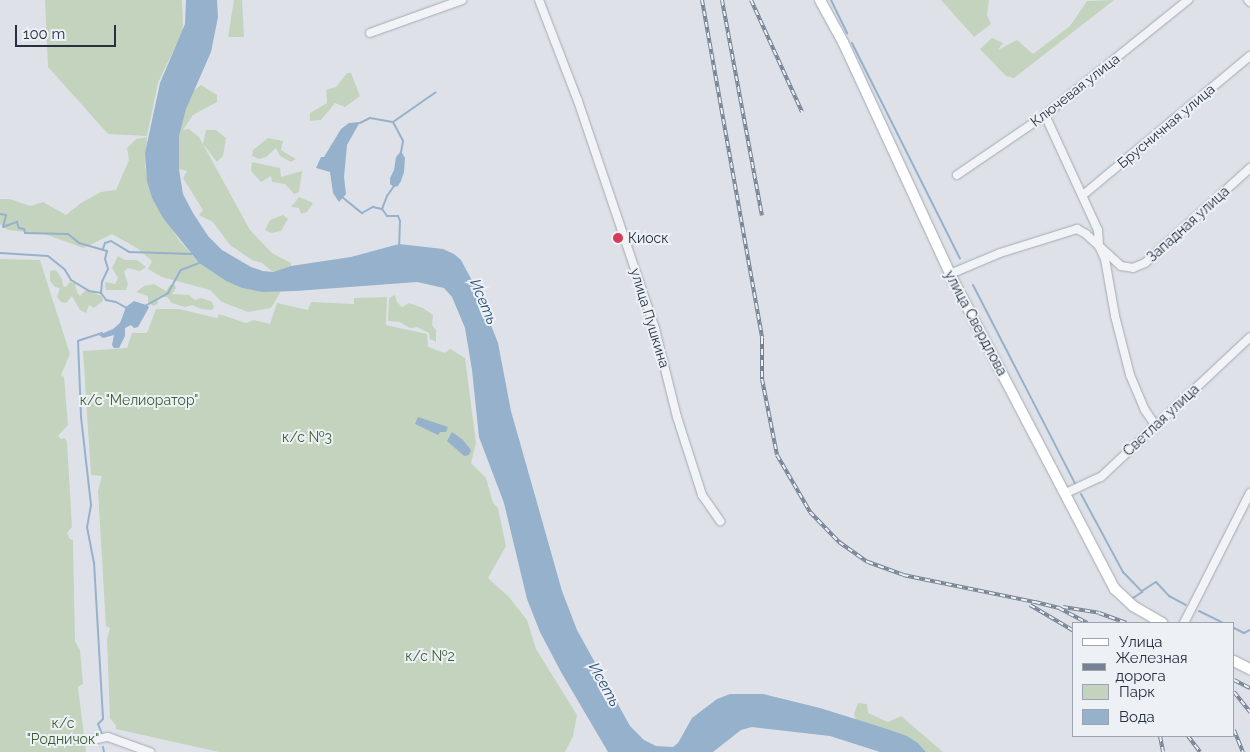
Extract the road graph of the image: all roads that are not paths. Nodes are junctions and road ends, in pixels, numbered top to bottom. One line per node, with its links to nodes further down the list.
1 (462, 0): 5 (street)
2 (539, 0): 17 (street, улица Пушкина)
3 (820, 0): 12 (main road, улица Свердлова)
4 (1188, 0): 7 (street, Ключевая улица)
5 (370, 33)
6 (1250, 56): 10 (street, Брусничная улица)
7 (1045, 115): 9 (street, Ключевая улица); 10 (street)
8 (1250, 168): 11 (street, Западная улица)
9 (957, 175)
10 (1083, 195): 11 (street)
11 (1099, 246): 12 (street, Западная улица); 14 (street)
12 (950, 274): 15 (main road, улица Свердлова)
13 (1250, 337): 14 (street, Светлая улица)
14 (1155, 425): 15 (street, Светлая улица)
15 (1066, 493): 18 (main road, улица Свердлова)
16 (1250, 494): 19 (street)
17 (720, 521)
18 (1161, 622)
19 (1185, 622)
20 (1235, 662): 21 (main road)
21 (1250, 669)
22 (92, 740): 23 (street)
23 (150, 752)

